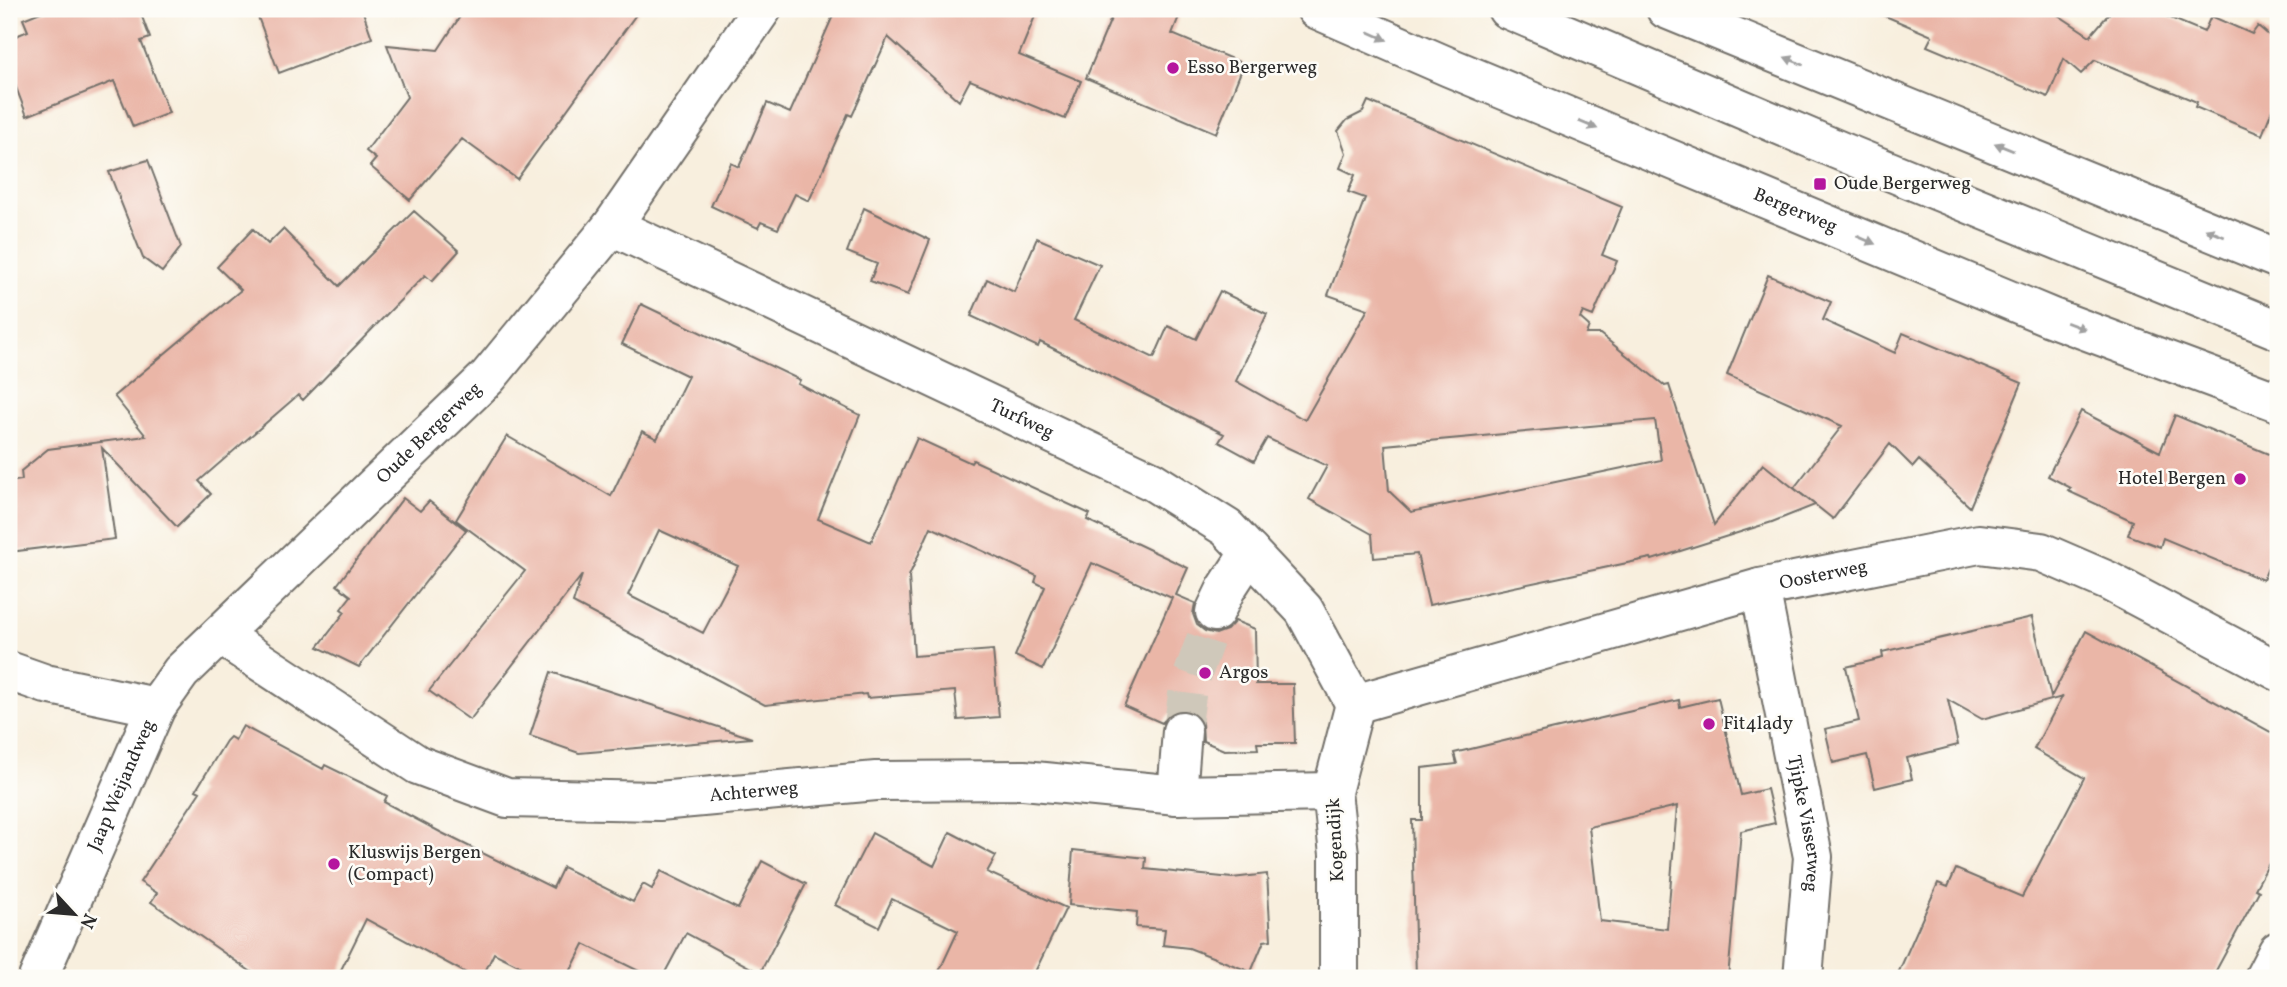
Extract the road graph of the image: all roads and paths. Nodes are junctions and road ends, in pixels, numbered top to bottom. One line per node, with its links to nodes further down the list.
1 (762, 9): 5 (street, Oude Bergerweg)
2 (1316, 9): 8 (street, Bergerweg, one-way to 8)
3 (1507, 9): 7 (street)
4 (1666, 9): 6 (street, one-way to 4)
5 (612, 226): 9 (street, Turfweg); 12 (street, Oude Bergerweg)
6 (2278, 259)
7 (2278, 330)
8 (2278, 402)
9 (1250, 552): 11 (street); 15 (street, Turfweg)
10 (1760, 588): 14 (street, Oosterweg); 15 (street, Oosterweg); 23 (street, Tjipke Visserweg)
11 (1215, 612)
12 (220, 635): 16 (street, Oude Bergerweg); 19 (street, Achterweg)
13 (9, 671): 16 (street)
14 (2278, 671)
15 (1355, 705): 18 (street, Kogendijk)
16 (156, 707): 21 (street, Jaap Weijandweg)
17 (1182, 731): 19 (street)
18 (1332, 792): 19 (street, Achterweg); 22 (street, Kogendijk)
19 (1177, 795)
20 (2278, 951): 24 (street)
21 (38, 978)
22 (1339, 978)
23 (1803, 978)
24 (2264, 978)

